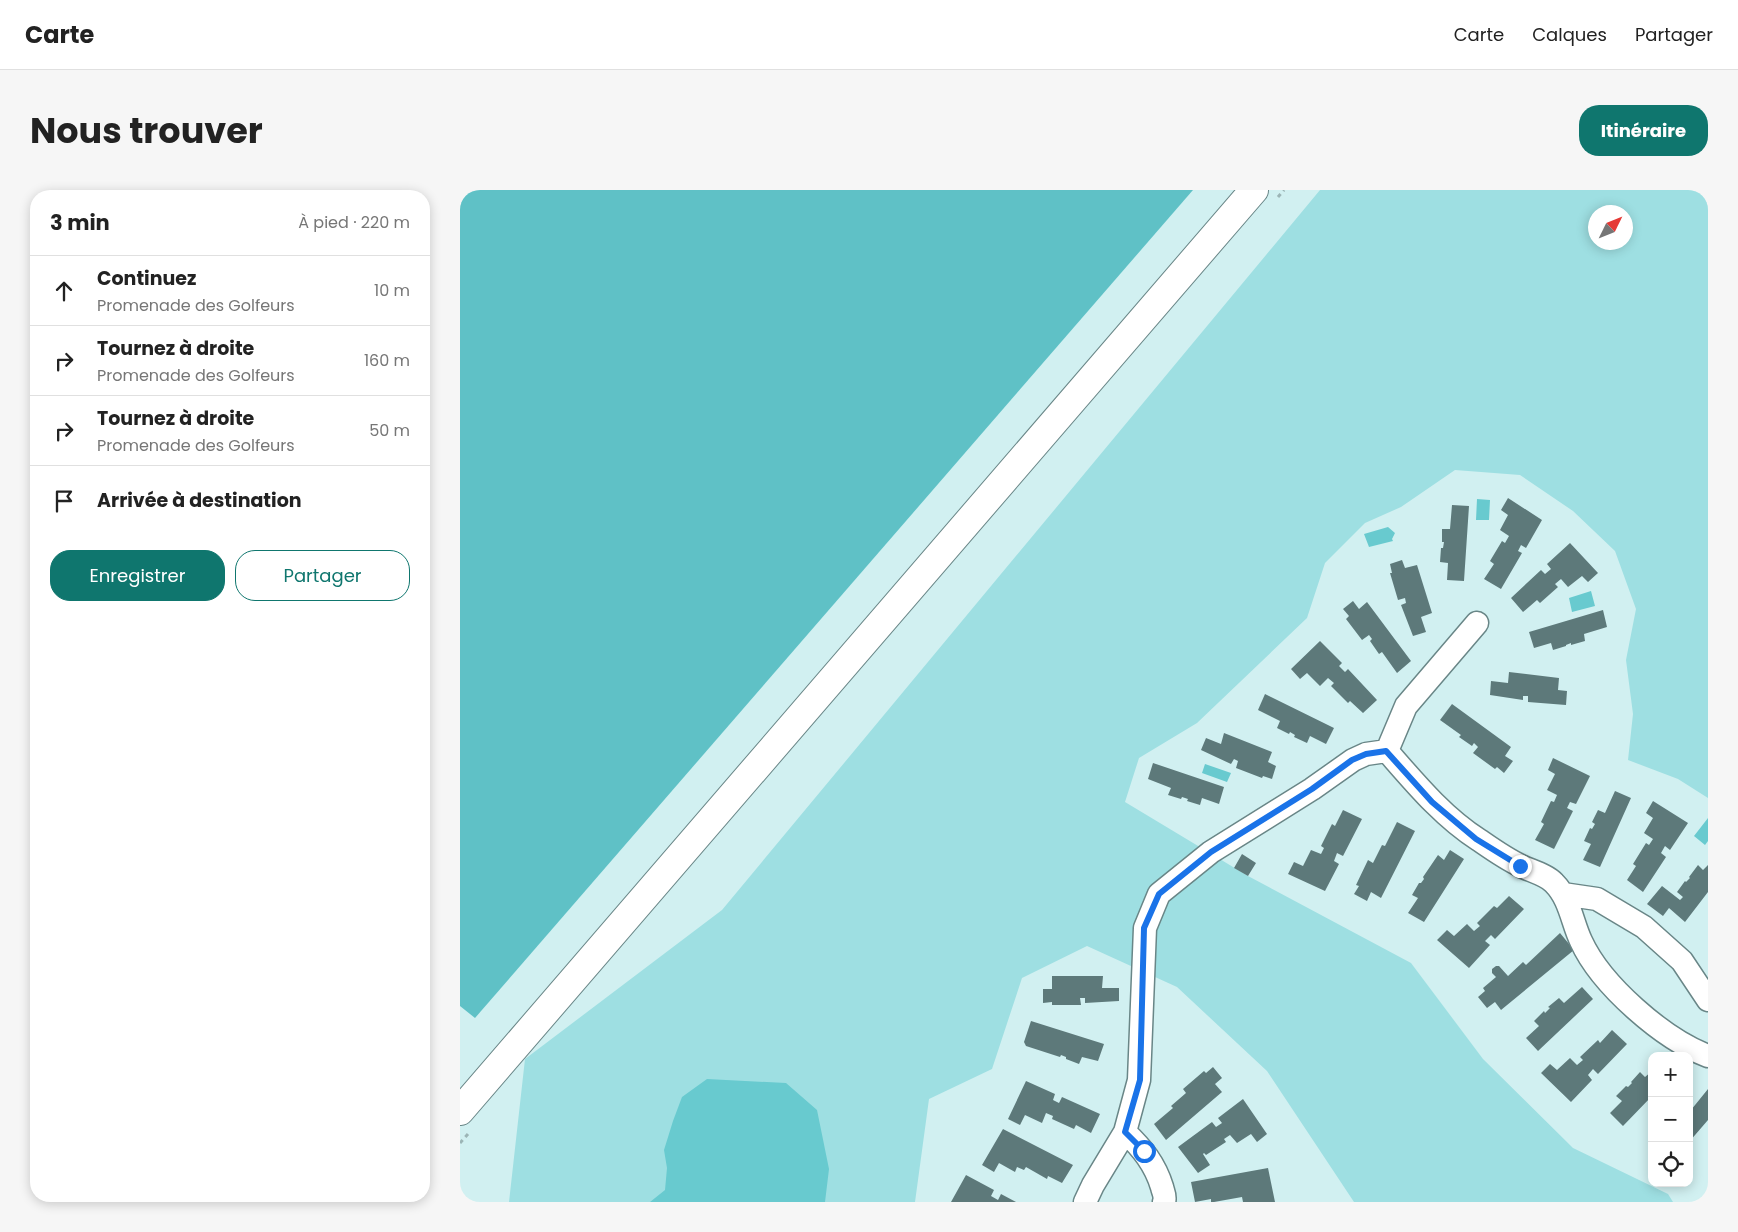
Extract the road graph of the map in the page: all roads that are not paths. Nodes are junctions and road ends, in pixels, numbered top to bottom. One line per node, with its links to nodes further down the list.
1 (1254, 190): 7 (main road)
2 (1477, 623): 3 (street)
3 (1386, 751): 4 (street); 8 (street)
4 (1564, 894): 5 (street); 6 (street)
5 (1708, 1000)
6 (1708, 1056)
7 (460, 1111)
8 (1125, 1132): 9 (street); 10 (street)
9 (1086, 1202)
10 (1164, 1202)

